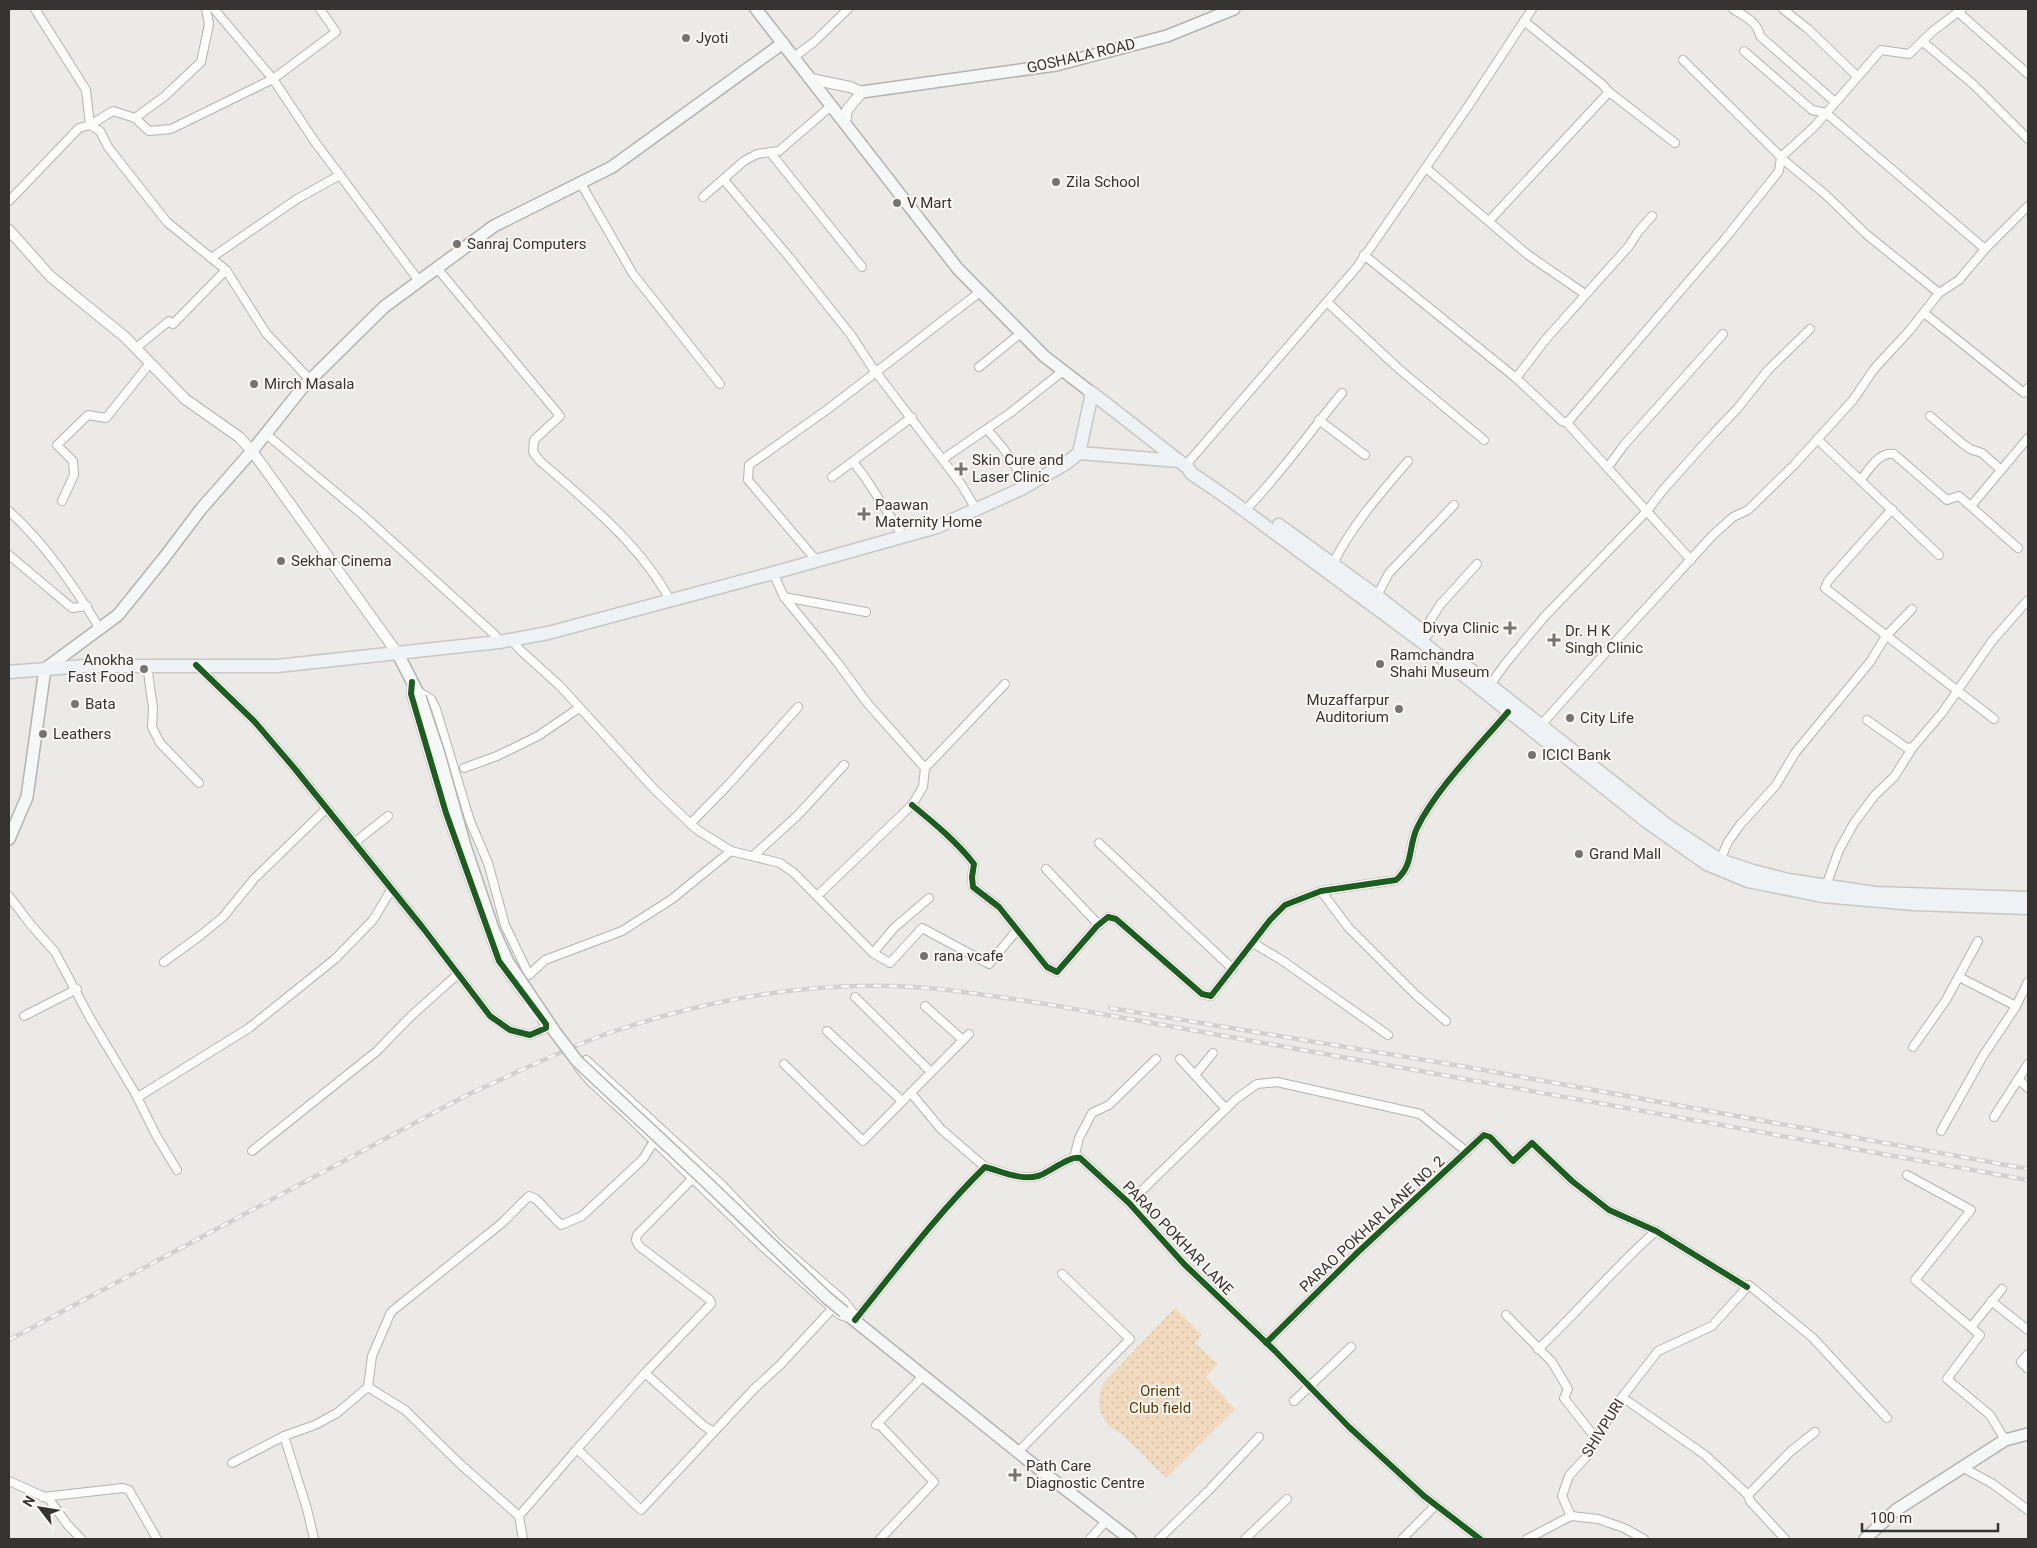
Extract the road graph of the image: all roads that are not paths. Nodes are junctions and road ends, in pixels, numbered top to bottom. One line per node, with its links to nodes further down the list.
1 (35, 9): 30 (street)
2 (206, 9): 28 (street)
3 (214, 9): 21 (street)
4 (320, 9): 21 (street)
5 (756, 9): 15 (main road)
6 (848, 9): 17 (street)
7 (1234, 9): 12 (main road, GOSHALA ROAD)
8 (1532, 9): 13 (street)
9 (1733, 9): 25 (street)
10 (1783, 9): 20 (street)
11 (1960, 10): 14 (street); 19 (street)
12 (1214, 12): 23 (main road, GOSHALA ROAD)
13 (1524, 21): 24 (street); 35 (street)
14 (1922, 41): 20 (street); 31 (street)
15 (783, 43): 17 (main road); 38 (main road)
16 (1744, 51): 27 (street)
17 (794, 57): 22 (main road)
18 (1683, 60): 34 (street)
19 (2028, 74)
20 (1857, 76): 25 (street)
21 (273, 79): 28 (street); 36 (street)
22 (811, 79): 23 (street); 26 (main road)
23 (862, 92): 29 (street)
24 (1609, 92): 32 (street); 43 (street)
25 (1835, 102): 27 (street)
26 (831, 106): 29 (main road); 33 (street)
27 (1826, 113): 34 (street); 45 (street)
28 (135, 118): 30 (street)
29 (845, 123): 52 (main road)
30 (90, 125): 40 (street); 47 (street)
31 (2028, 139)
32 (1675, 144)
33 (770, 152): 37 (street); 48 (street)
34 (1781, 157): 53 (street); 74 (street)
35 (1426, 168): 43 (street); 46 (street)
36 (340, 175): 47 (street); 51 (street)
37 (724, 180): 39 (street); 64 (street)
38 (580, 182): 49 (main road); 67 (street)
39 (703, 197)
40 (9, 201)
41 (2028, 206): 45 (street)
42 (1652, 216): 54 (street)
43 (1489, 221): 54 (street)
44 (9, 230): 60 (street)
45 (1985, 249): 53 (street)
46 (1364, 255): 55 (street); 65 (street)
47 (211, 258): 50 (street)
48 (862, 267)
49 (437, 268): 51 (main road); 111 (street)
50 (226, 270): 60 (street); 66 (street)
51 (419, 282): 66 (main road)
52 (980, 292): 58 (main road); 64 (street)
53 (1939, 293): 56 (street)
54 (1586, 294): 65 (street)
55 (1327, 302): 79 (street); 86 (street)
56 (1924, 313): 68 (street); 78 (street)
57 (1810, 329): 99 (street)
58 (1022, 333): 62 (street); 63 (main road)
59 (1723, 334): 87 (street)
60 (136, 348): 61 (street)
61 (150, 362): 80 (street); 92 (street)
62 (979, 367)
63 (1063, 371): 70 (main road); 75 (street)
64 (877, 373): 72 (street); 104 (street)
65 (1516, 378): 74 (street)
66 (310, 380): 76 (main road)
67 (720, 384)
68 (2028, 388)
69 (1342, 392): 73 (street)
70 (1092, 393): 81 (main road); 86 (main road)
71 (1930, 416): 88 (street)
72 (912, 417): 83 (street); 85 (street)
73 (1319, 420): 82 (street); 93 (street)
74 (1567, 423): 87 (street)
75 (987, 429): 83 (street); 91 (street)
76 (266, 434): 80 (main road); 119 (street)
77 (2028, 438): 88 (street)
78 (1817, 439): 90 (street); 105 (street)
79 (1484, 440)
80 (252, 451): 116 (main road); 120 (street)
81 (1079, 453): 86 (main road); 91 (main road)
82 (1364, 455)
83 (943, 459): 96 (street)
84 (1408, 461): 106 (street)
85 (853, 462): 89 (street); 100 (street)
86 (1184, 465): 93 (main road); 131 (main road)
87 (1608, 467): 99 (street)
88 (2001, 470): 95 (street)
89 (832, 477)
90 (1862, 479): 95 (street); 97 (street)
91 (1028, 485): 96 (main road)
92 (62, 501)
93 (1250, 505): 106 (main road)
94 (1454, 505): 109 (street)
95 (1971, 506): 101 (street)
96 (976, 509): 100 (main road)
97 (1892, 509): 102 (street); 118 (street)
98 (9, 511): 113 (street)
99 (1647, 511): 105 (street); 126 (street)
100 (903, 536): 104 (main road)
101 (2018, 548)
102 (1939, 555)
103 (9, 556): 113 (street)
104 (816, 560): 108 (main road)
105 (1691, 560): 134 (street)
106 (1334, 564): 109 (main road)
107 (1477, 564): 117 (street)
108 (773, 573): 110 (street); 111 (main road)
109 (1377, 596): 117 (main road)
110 (784, 598): 115 (street); 138 (street)
111 (670, 600): 119 (main road)
112 (2028, 600): 127 (street)
113 (87, 606): 116 (street)
114 (1912, 609): 118 (street)
115 (866, 612)
116 (100, 629): 123 (main road)
117 (1423, 632): 126 (main road)
118 (1886, 636): 127 (street); 149 (street)
119 (506, 640): 120 (main road); 130 (street)
120 (398, 654): 122 (main road); 128 (main road)
121 (147, 665): 122 (main road); 123 (main road); 139 (street)
122 (196, 665): 141 (street)
123 (45, 669): 124 (main road); 144 (main road)
124 (9, 672)
125 (1005, 684): 138 (street)
126 (1490, 686): 134 (main road)
127 (1957, 689): 132 (street); 135 (street)
128 (416, 690): 147 (street); 166 (street); 215 (main road, bridge)
129 (798, 707): 143 (street)
130 (579, 708): 137 (street); 143 (street)
131 (1508, 712): 153 (street); 158 (main road)
132 (1994, 719)
133 (1867, 720): 135 (street)
134 (1541, 725): 149 (main road)
135 (1913, 747): 151 (street)
136 (844, 765): 148 (street)
137 (464, 768)
138 (925, 768): 140 (street)
139 (199, 783)
140 (912, 805): 155 (street); 160 (street)
141 (326, 809): 145 (street); 164 (street)
142 (388, 816): 145 (street)
143 (690, 824): 147 (street)
144 (10, 833)
145 (354, 843): 152 (street)
146 (1099, 843): 165 (street)
147 (731, 851): 148 (street)
148 (753, 856): 155 (street)
149 (1720, 860): 151 (main road)
150 (1046, 869): 159 (street)
151 (1826, 886): 157 (main road)
152 (391, 890): 166 (street); 192 (street)
153 (1322, 891): 162 (street); 176 (street)
154 (9, 896): 169 (street)
155 (817, 896): 163 (street)
156 (929, 898): 163 (street)
157 (2028, 898)
158 (2028, 908)
159 (1099, 925): 160 (street); 165 (street)
160 (1017, 930): 163 (street)
161 (1978, 941): 167 (street)
162 (1253, 943): 165 (street); 179 (street)
163 (873, 953)
164 (164, 962)
165 (1232, 969)
166 (458, 974): 199 (street)
167 (1959, 977): 174 (street); 181 (street)
168 (2028, 982): 171 (street)
169 (77, 989): 175 (street); 192 (street)
170 (855, 997): 187 (street)
171 (2020, 998): 172 (street); 174 (street)
172 (2028, 1002)
173 (925, 1006): 180 (street)
174 (2016, 1006): 197 (street)
175 (24, 1016)
176 (1446, 1021)
177 (827, 1031): 193 (street)
178 (969, 1034): 180 (street)
179 (1388, 1035)
180 (963, 1040): 187 (street)
181 (1913, 1047)
182 (1213, 1053): 188 (street)
183 (1156, 1059): 201 (street)
184 (1180, 1059): 188 (street)
185 (784, 1064): 193 (street)
186 (2028, 1064): 189 (street)
187 (932, 1072): 191 (street)
188 (1195, 1075): 194 (street)
189 (2018, 1080): 190 (street); 195 (street)
190 (2028, 1088)
191 (911, 1093): 193 (street); 202 (street)
192 (138, 1097): 204 (street)
193 (902, 1101)
194 (1226, 1109): 200 (street); 207 (street)
195 (1994, 1117)
196 (662, 1129): 198 (street); 198 (street); 203 (street)
197 (1941, 1131)
198 (654, 1142): 206 (street); 226 (street)
199 (252, 1151)
200 (1467, 1152): 208 (street, PARAO POKHAR LANE NO. 2); 218 (street, PARAO POKHAR LANE NO. 2)
201 (1074, 1158): 202 (street); 207 (street, PARAO POKHAR LANE)
202 (984, 1167): 215 (street)
203 (703, 1168): 206 (street); 215 (street)
204 (177, 1170)
205 (1907, 1175): 216 (street)
206 (693, 1179): 213 (street); 223 (street)
207 (1129, 1202): 218 (street, PARAO POKHAR LANE)
208 (1656, 1231): 210 (street); 220 (street)
209 (1062, 1274): 238 (street)
210 (1747, 1288): 227 (street, SHIVPURI); 229 (street)
211 (2002, 1289): 212 (street)
212 (1991, 1301): 216 (street); 217 (street)
213 (832, 1309): 215 (street); 230 (street)
214 (1506, 1315): 220 (street)
215 (855, 1320): 224 (main road)
216 (1971, 1327): 236 (street)
217 (2028, 1330)
218 (1266, 1342): 225 (street, PARAO POKHAR LANE)
219 (1351, 1347): 225 (street)
220 (1538, 1349): 235 (street)
221 (2028, 1354): 222 (street)
222 (2028, 1369)
223 (645, 1373): 230 (street); 237 (street)
224 (923, 1376): 238 (main road); 254 (street)
225 (1308, 1386): 228 (street); 245 (street, PARAO POKHAR LANE)
226 (368, 1387): 233 (street); 247 (street)
227 (1622, 1398): 235 (street, SHIVPURI); 242 (street)
228 (1294, 1401)
229 (1887, 1418)
230 (714, 1432): 237 (street)
231 (1815, 1432): 242 (street)
232 (2028, 1434): 236 (main road)
233 (284, 1436): 239 (street); 252 (street)
234 (1259, 1436): 257 (street)
235 (1597, 1440): 248 (street, SHIVPURI)
236 (2005, 1440): 240 (main road)
237 (577, 1449): 247 (street)
238 (1018, 1452): 249 (main road)
239 (232, 1463)
240 (1962, 1467): 246 (street); 264 (main road)
241 (9, 1481): 243 (street)
242 (1748, 1495): 263 (street)
243 (43, 1497): 250 (street); 251 (street)
244 (1287, 1499): 258 (street)
245 (1436, 1505): 259 (street); 260 (street, PARAO POKHAR LANE)
246 (2028, 1510)
247 (519, 1516): 253 (street)
248 (1571, 1516): 261 (street); 262 (street)
249 (1106, 1521): 255 (street); 256 (main road)
250 (81, 1539)
251 (157, 1539)
252 (314, 1539)
253 (523, 1539)
254 (880, 1539)
255 (1090, 1539)
256 (1130, 1539)
257 (1159, 1539)
258 (1245, 1539)
259 (1402, 1539)
260 (1480, 1539)
261 (1527, 1539)
262 (1644, 1539)
263 (1785, 1539)
264 (1865, 1539)

